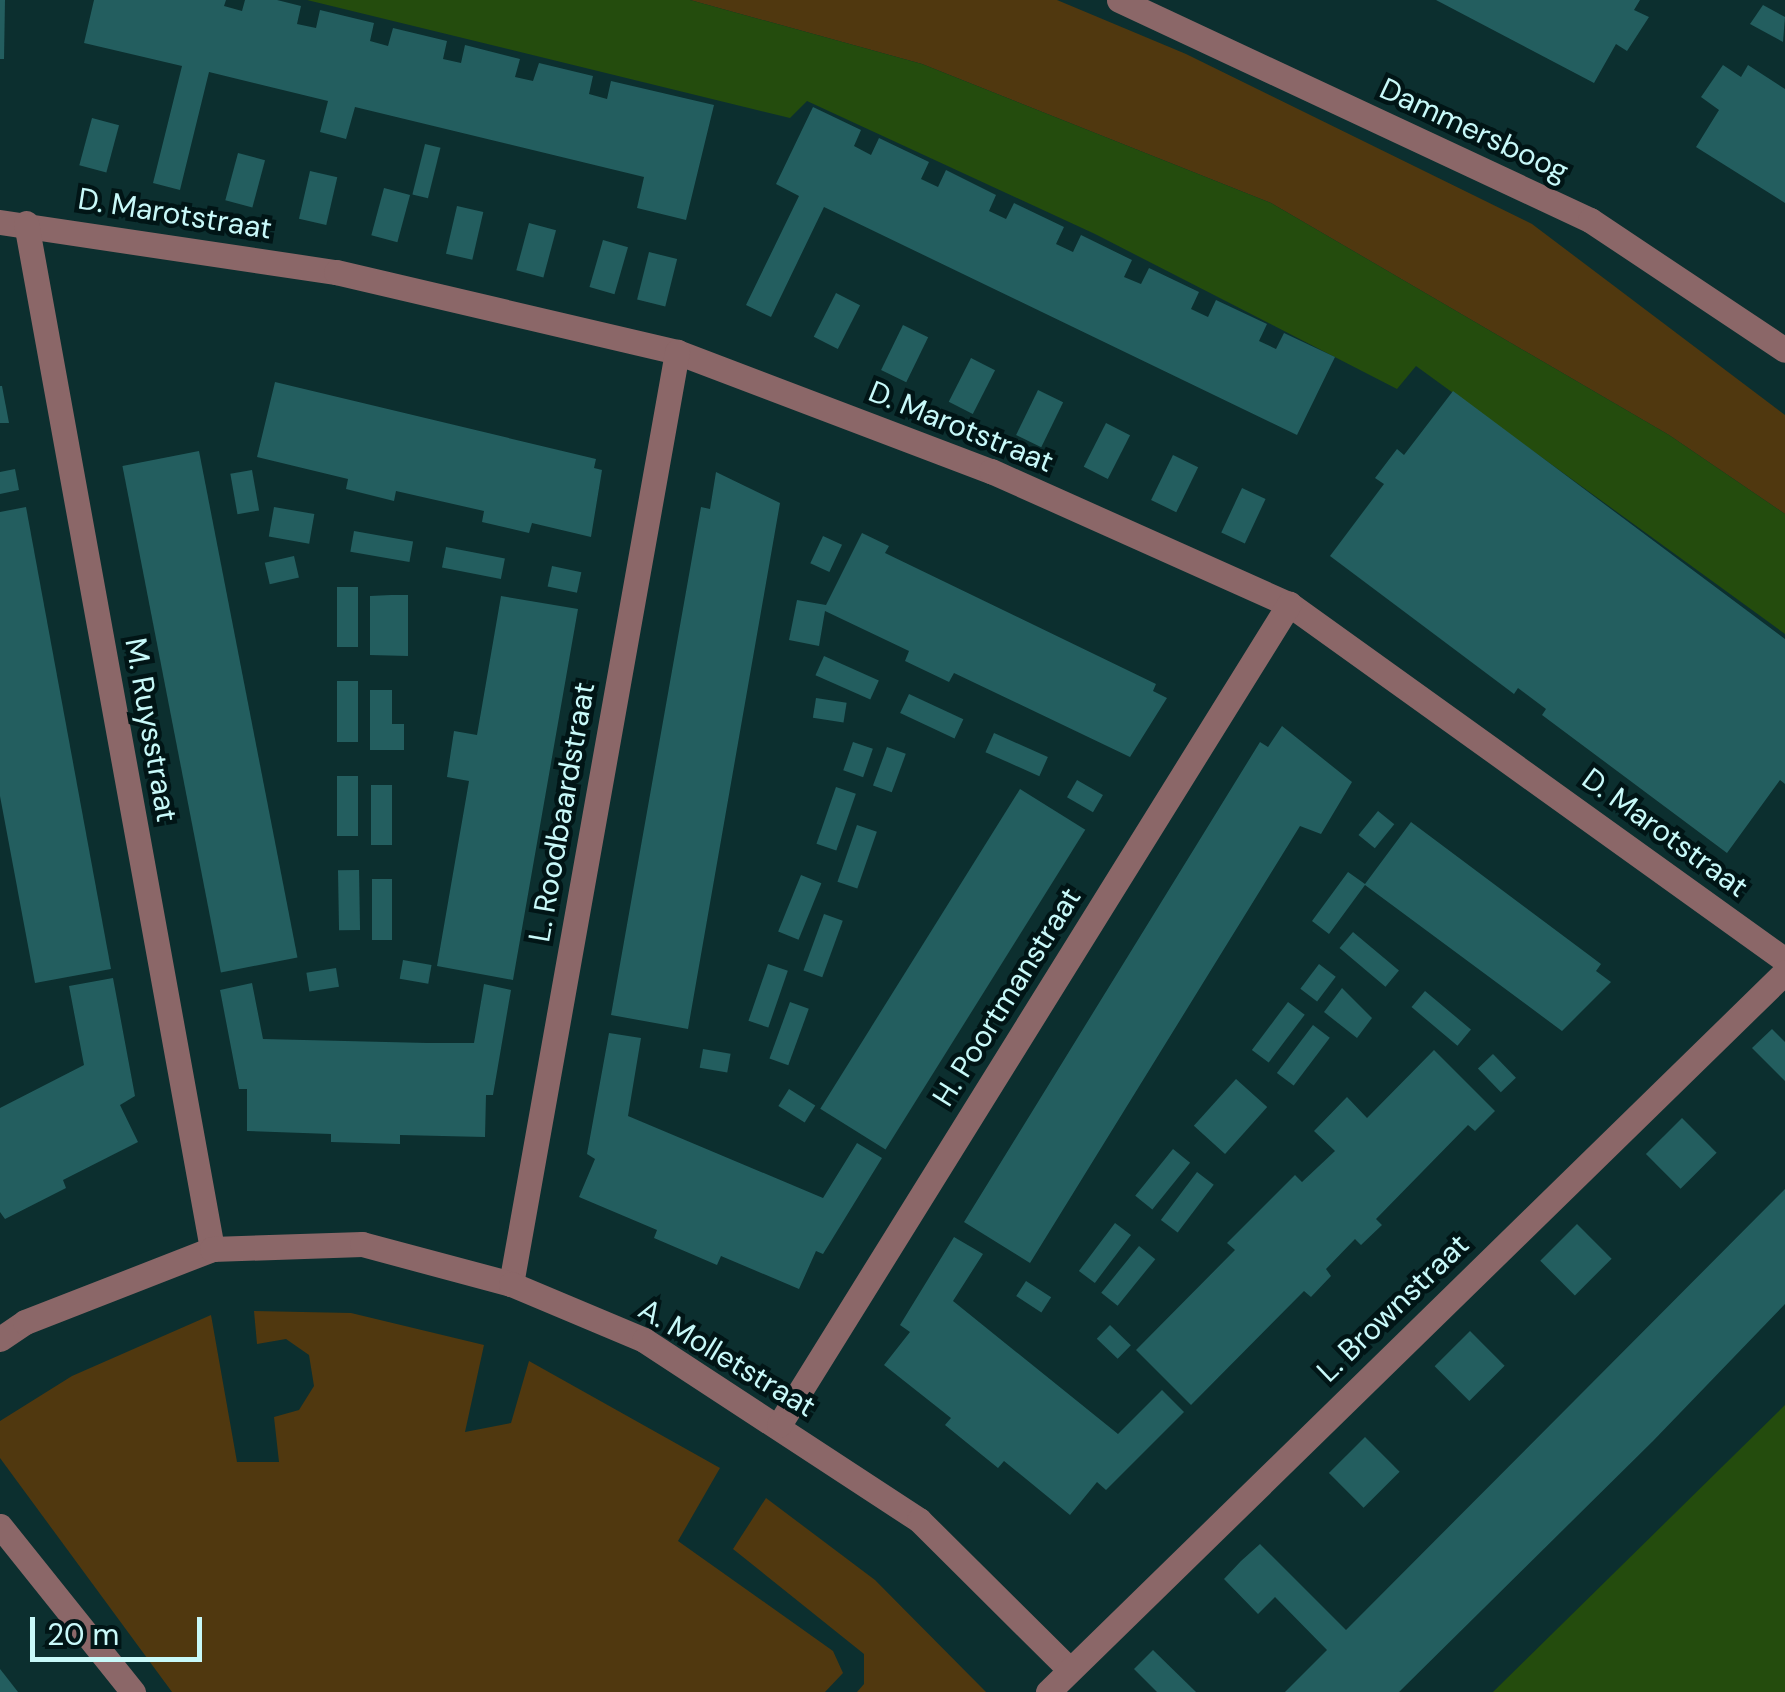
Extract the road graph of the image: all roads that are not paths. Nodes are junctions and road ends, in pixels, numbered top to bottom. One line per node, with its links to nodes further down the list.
1 (1119, 0): 3 (street, Dammersboog)
2 (13, 222): 4 (street, D. Marotstraat); 8 (street, M. Ruysstraat)
3 (1785, 350)
4 (677, 352): 5 (street, D. Marotstraat); 9 (street, L. Roodbaardstraat)
5 (1290, 604): 6 (street, D. Marotstraat); 11 (street, H. Poortmanstraat)
6 (1785, 960)
7 (1785, 972): 13 (street, L. Brownstraat)
8 (212, 1249): 9 (street, A. Molletstraat); 10 (street, A. Molletstraat)
9 (510, 1284): 11 (street, A. Molletstraat)
10 (0, 1339)
11 (780, 1425): 13 (street, A. Molletstraat)
12 (0, 1526): 14 (street)
13 (1068, 1669): 15 (street, L. Brownstraat)
14 (133, 1692)
15 (1048, 1692)

